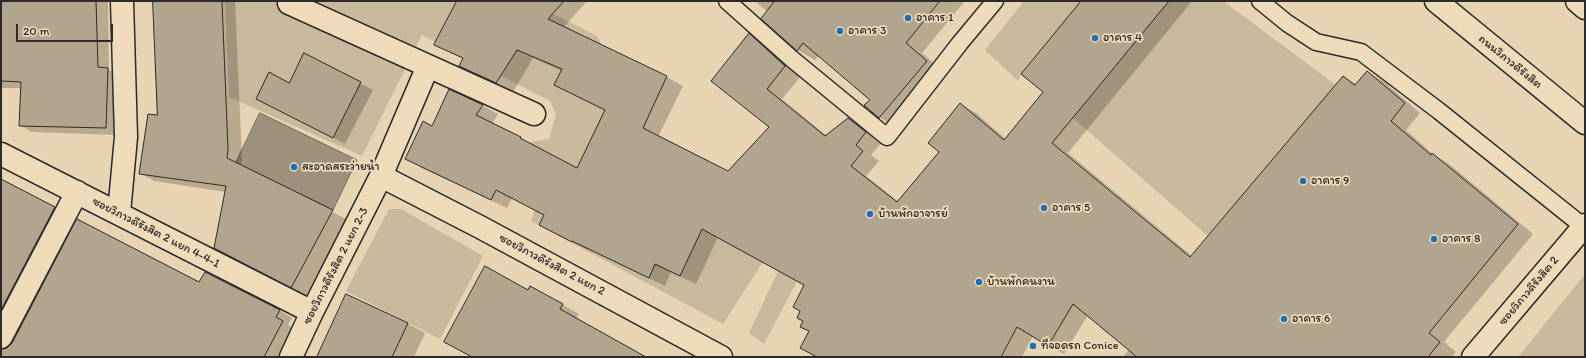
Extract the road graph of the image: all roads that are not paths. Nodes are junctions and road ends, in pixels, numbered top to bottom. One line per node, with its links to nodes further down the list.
1 (122, 1): 15 (main road)
2 (727, 1): 3 (lane)
3 (995, 1)
4 (1260, 1): 16 (lane)
5 (1436, 1): 11 (main road, ถนนวิภาวดีรังสิต)
6 (1577, 1): 8 (main road)
7 (289, 3): 9 (main road)
8 (1585, 8)
9 (428, 66): 10 (main road); 13 (main road, ซอยวิภาวดีรังสิต 2 แยก 2-3)
10 (534, 114)
11 (1585, 123)
12 (1, 154): 14 (main road, ซอยวิภาวดีรังสิต 2 แยก 4-4-1)
13 (381, 176): 17 (main road, ซอยวิภาวดีรังสิต 2 แยก 2-3); 20 (main road, ซอยวิภาวดีรังสิต 2 แยก 2)
14 (77, 192): 15 (main road, ซอยวิภาวดีรังสิต 2 แยก 4-4-1); 18 (main road)
15 (119, 214): 17 (main road, ซอยวิภาวดีรังสิต 2 แยก 4-4-1)
16 (1584, 226): 21 (main road, ซอยวิภาวดีรังสิต 2)
17 (312, 312): 19 (main road, ซอยวิภาวดีรังสิต 2 แยก 2-3)
18 (1, 337)
19 (291, 357)
20 (721, 357)
21 (1473, 357)

